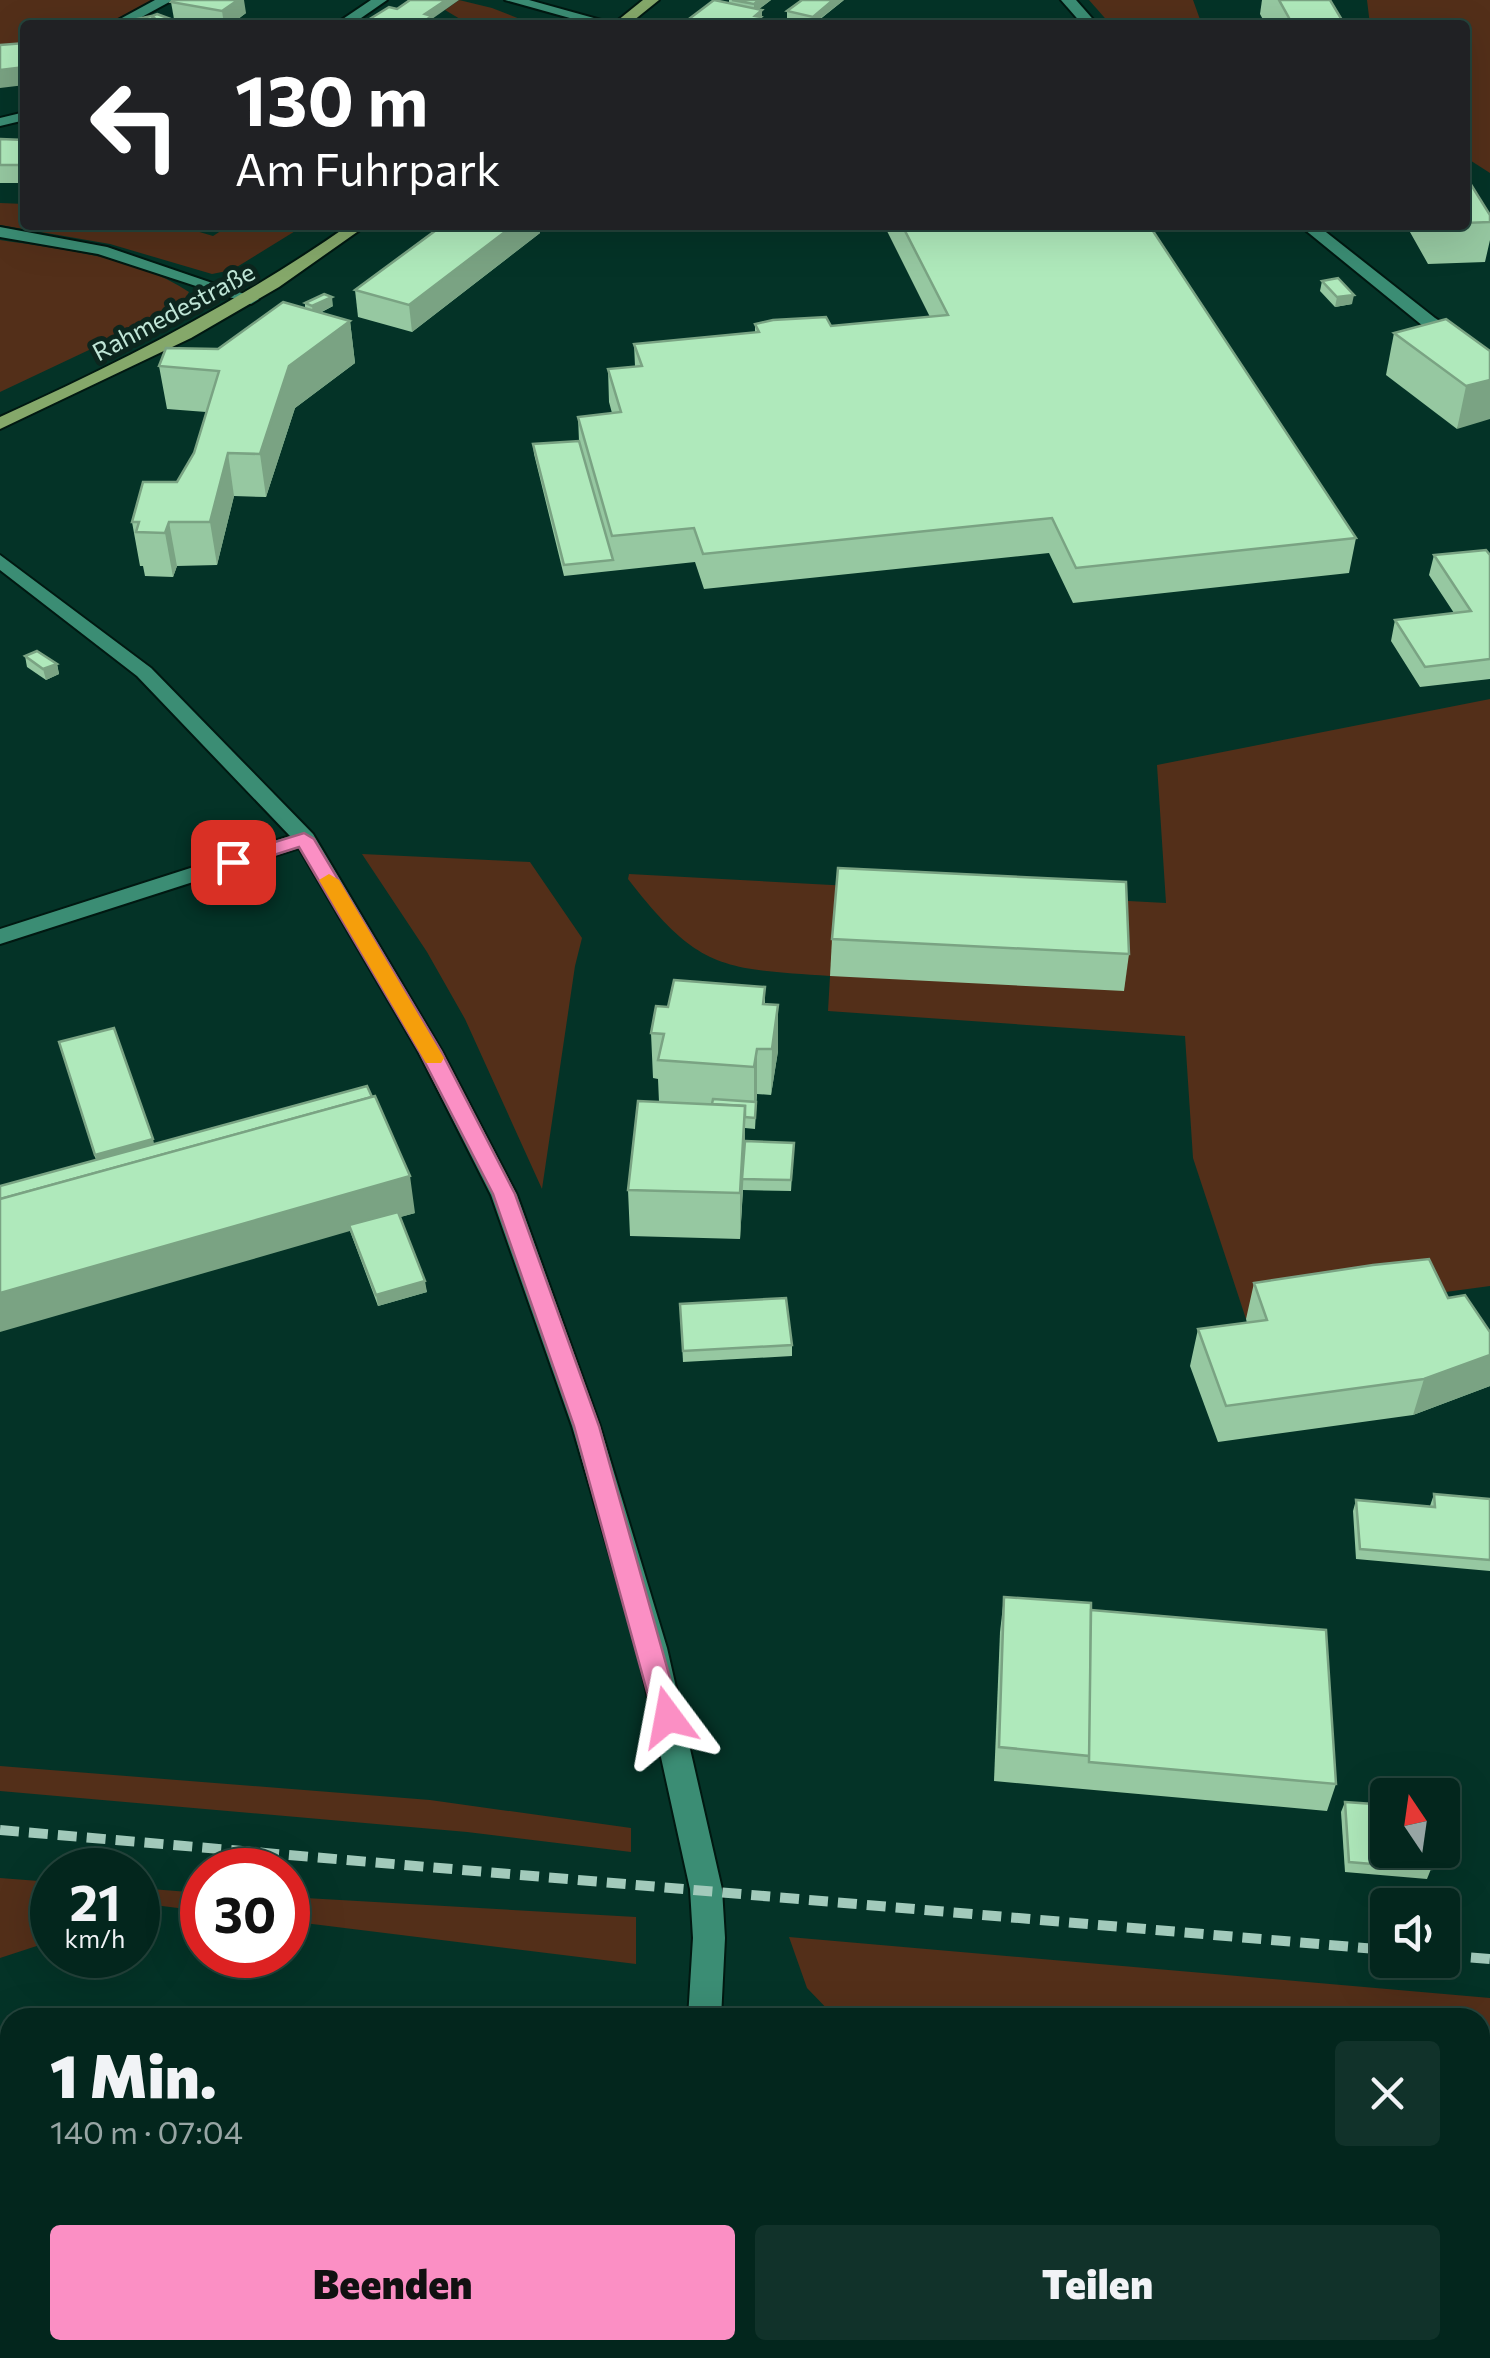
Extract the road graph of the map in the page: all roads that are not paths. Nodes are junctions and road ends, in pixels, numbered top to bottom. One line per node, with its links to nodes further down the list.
1 (166, 0): 6 (street)
2 (380, 0): 7 (street)
3 (512, 0): 8 (street)
4 (652, 0): 9 (main road)
5 (1068, 0): 10 (street)
6 (126, 20)
7 (349, 20)
8 (595, 20)
9 (623, 20)
10 (1087, 20)
11 (352, 230): 14 (main road, Rahmedestraße)
12 (1313, 230): 15 (street)
13 (0, 232): 14 (street)
14 (251, 299): 16 (main road, Rahmedestraße)
15 (1490, 360)
16 (0, 424)
17 (0, 562): 18 (street)
18 (304, 839): 19 (street); 20 (street)
19 (0, 938)
20 (705, 2008)

